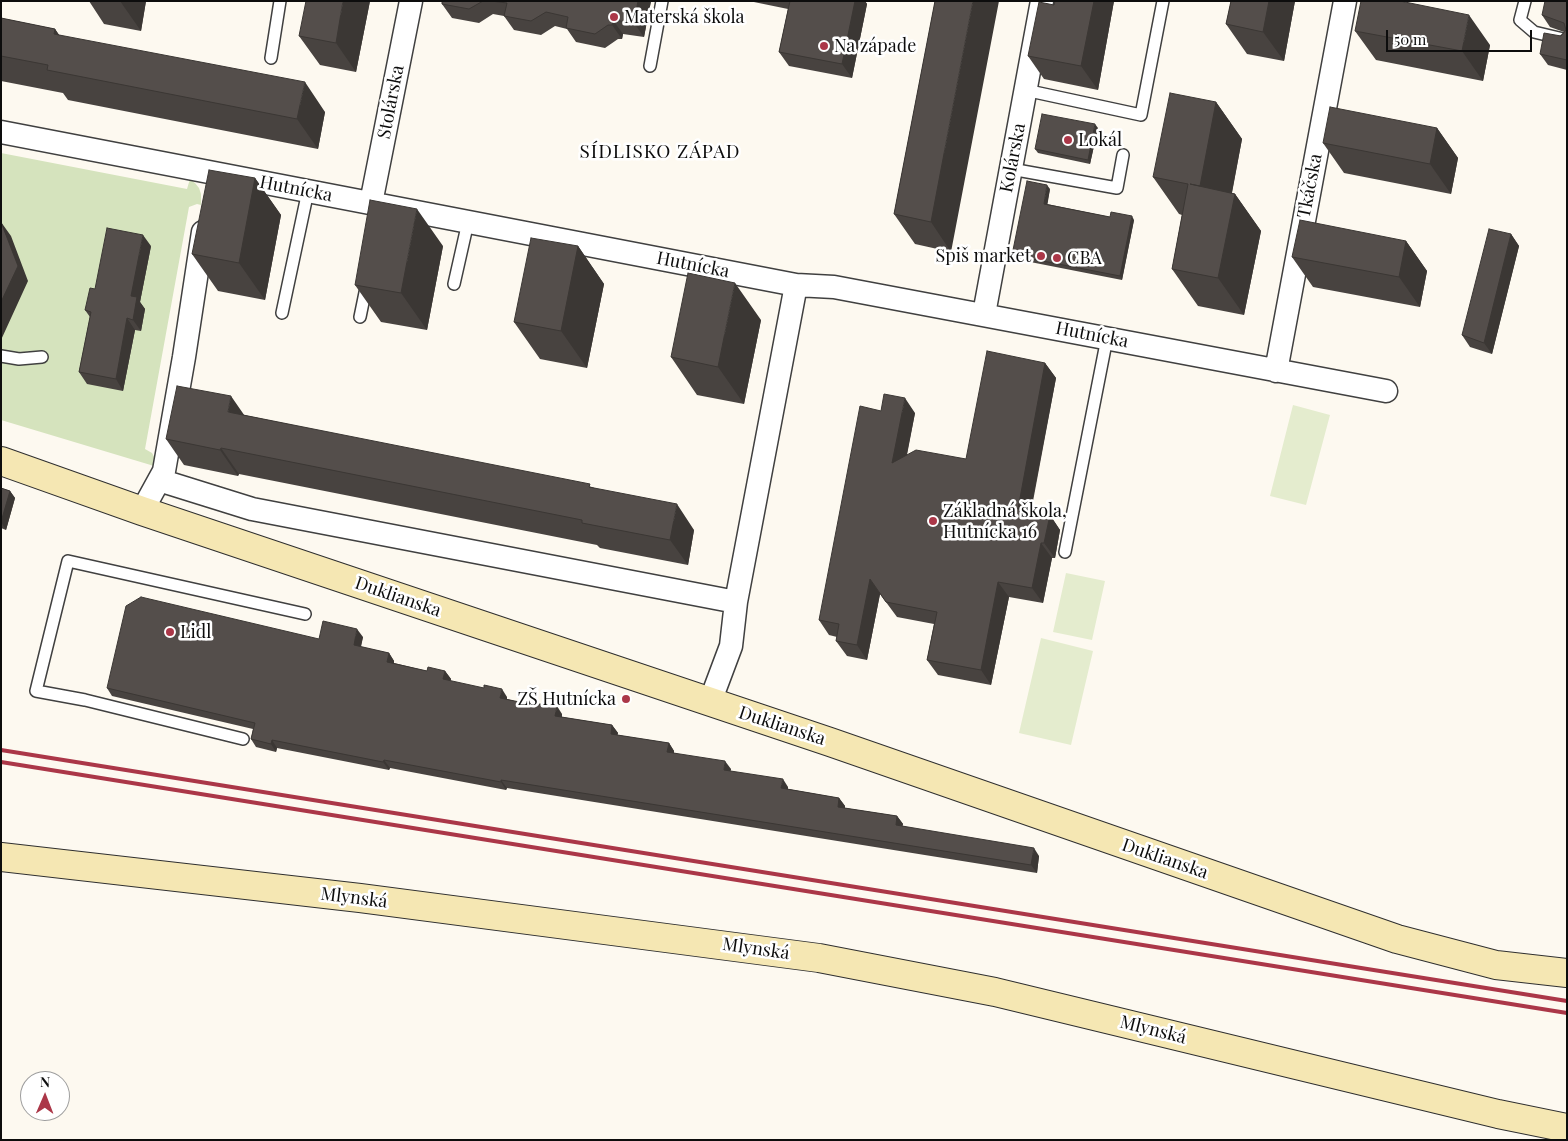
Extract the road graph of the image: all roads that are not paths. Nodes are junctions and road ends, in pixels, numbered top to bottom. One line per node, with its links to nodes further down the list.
1 (280, 1): 9 (lane)
2 (411, 1): 16 (street, Stolárska)
3 (662, 1): 10 (lane)
4 (1042, 1): 11 (street, Kolárska)
5 (1163, 1): 11 (lane)
6 (1345, 1): 28 (street, Tkáčska)
7 (1525, 1): 8 (lane)
8 (1567, 40)
9 (271, 58)
10 (650, 66)
11 (1025, 90): 14 (street, Kolárska)
12 (1, 132): 15 (street, Hutnícka)
13 (1123, 155): 14 (lane)
14 (1011, 169): 23 (street, Kolárska)
15 (308, 191): 16 (street, Hutnícka); 22 (lane)
16 (377, 208): 18 (street, Hutnícka)
17 (206, 215): 31 (street)
18 (468, 222): 20 (lane); 21 (street, Hutnícka)
19 (369, 271): 24 (lane)
20 (454, 284)
21 (796, 285): 23 (street, Hutnícka); 34 (street)
22 (282, 312)
23 (984, 314): 25 (street, Hutnícka)
24 (360, 316)
25 (1107, 338): 28 (street, Hutnícka); 33 (lane)
26 (1, 356): 27 (lane)
27 (42, 357)
28 (1276, 371): 29 (street, Hutnícka)
29 (1386, 391)
30 (1, 461): 32 (main road, Duklianska)
31 (159, 480): 32 (street); 34 (street)
32 (142, 511): 36 (main road, Duklianska)
33 (1065, 552)
34 (736, 602): 36 (street)
35 (305, 614): 37 (lane)
36 (710, 702): 39 (main road, Duklianska)
37 (243, 739)
38 (1, 857): 40 (main road, Mlynská)
39 (1567, 973)
40 (1567, 1128)

